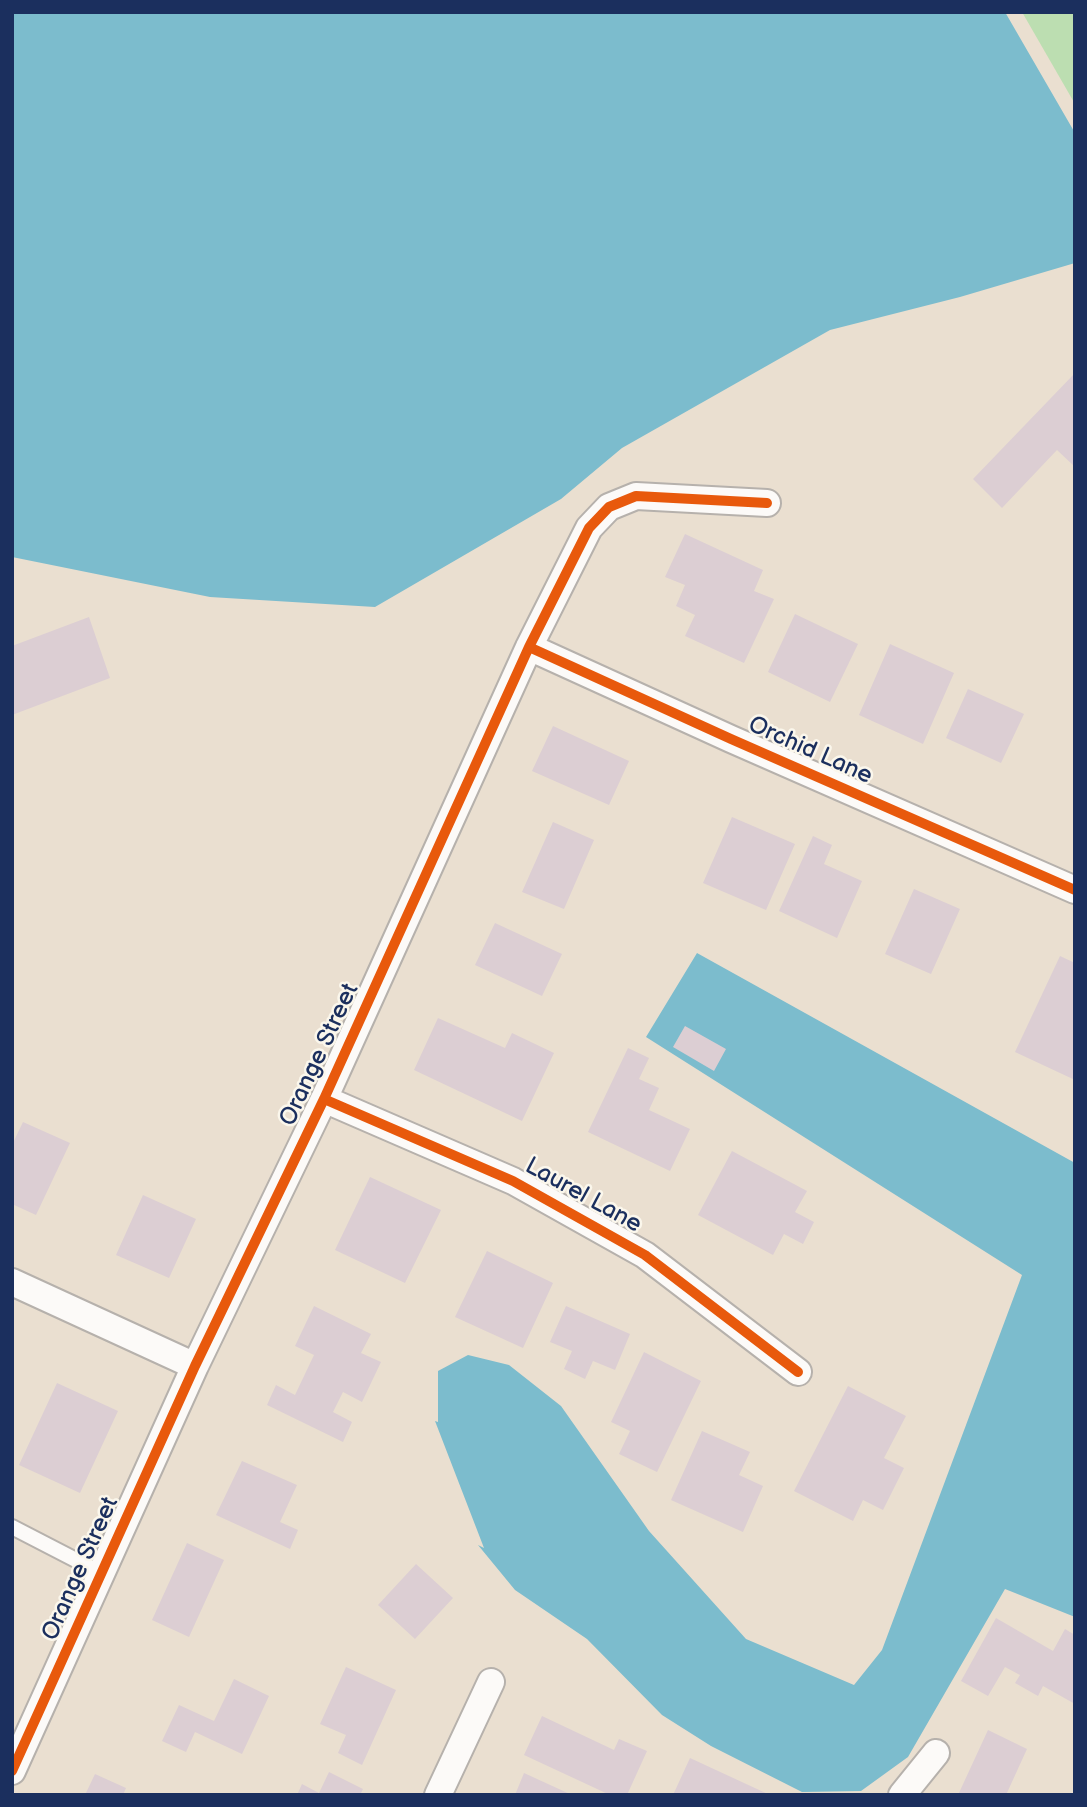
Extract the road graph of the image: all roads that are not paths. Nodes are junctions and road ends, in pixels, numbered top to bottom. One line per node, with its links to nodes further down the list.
1 (767, 503): 2 (street, Orange Street)
2 (529, 647): 3 (street, Orchid Lane); 4 (street, Orange Street)
3 (1075, 890)
4 (324, 1099): 6 (street, Orange Street); 7 (street, Laurel Lane)
5 (12, 1282): 6 (street)
6 (195, 1366): 9 (street, Orange Street)
7 (797, 1371)
8 (12, 1527): 9 (lane)
9 (103, 1574): 12 (street, Orange Street)
10 (491, 1682): 13 (street)
11 (936, 1754): 14 (street)
12 (12, 1771)
13 (439, 1795)
14 (902, 1795)

